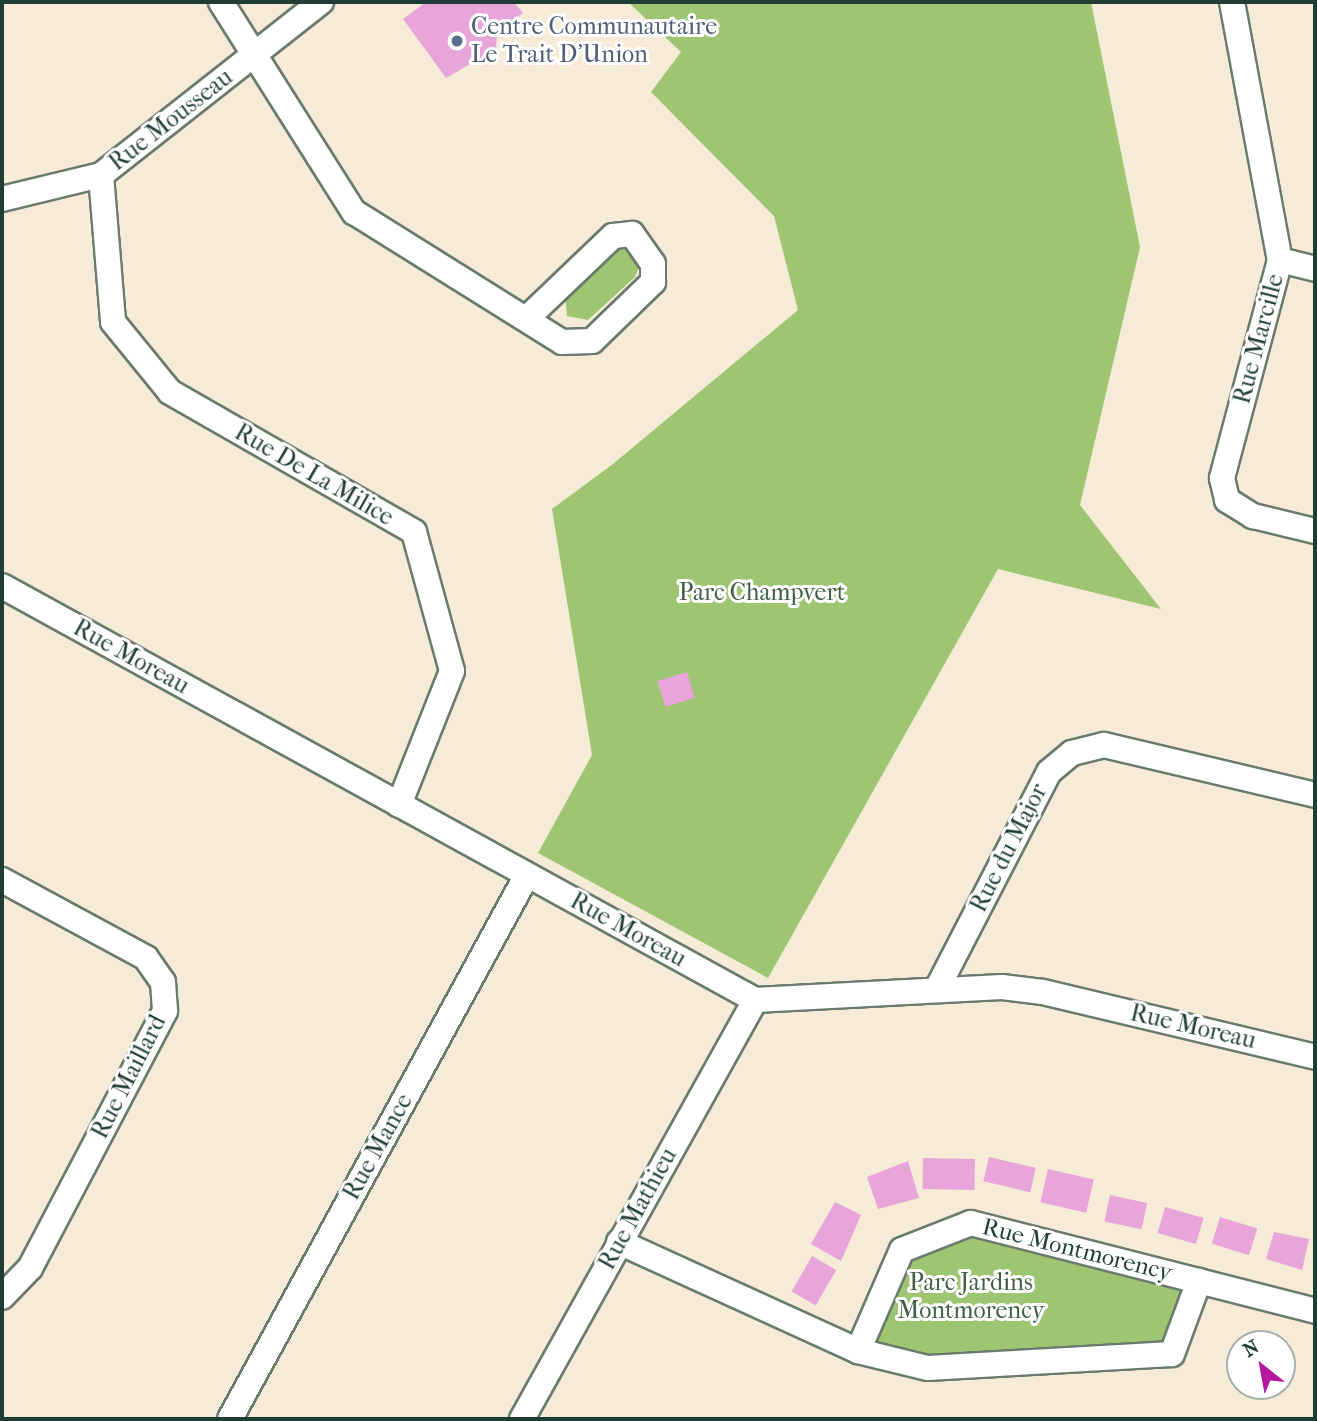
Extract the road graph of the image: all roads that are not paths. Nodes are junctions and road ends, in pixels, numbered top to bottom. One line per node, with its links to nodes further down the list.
1 (221, 2): 4 (street)
2 (321, 2): 4 (street, Rue Mousseau)
3 (1232, 2): 7 (street, Rue Marcille)
4 (254, 54): 5 (street, Rue Mousseau); 9 (street)
5 (101, 176): 6 (street, Rue Mousseau); 13 (street, Rue De La Milice)
6 (2, 199)
7 (1280, 260): 8 (street); 10 (street, Rue Marcille)
8 (1315, 269)
9 (526, 319): 9 (street)
10 (1315, 531)
11 (2, 586): 13 (street, Rue Moreau)
12 (1315, 794): 16 (street, Rue du Major)
13 (399, 805): 14 (street, Rue Moreau)
14 (527, 875): 17 (street, Rue Moreau); 24 (street, Rue Mance)
15 (2, 880): 21 (street, Rue Maillard)
16 (938, 987): 17 (street, Rue Moreau); 18 (street, Rue Moreau)
17 (755, 1000): 19 (street, Rue Mathieu)
18 (1315, 1056)
19 (619, 1241): 23 (street, Rue Montmorency); 25 (street, Rue Mathieu)
20 (1199, 1281): 22 (street, Rue Montmorency); 23 (street, Rue Montmorency); 23 (street, Rue Montmorency)
21 (2, 1297)
22 (1315, 1311)
23 (858, 1351)
24 (230, 1419)
25 (522, 1419)

